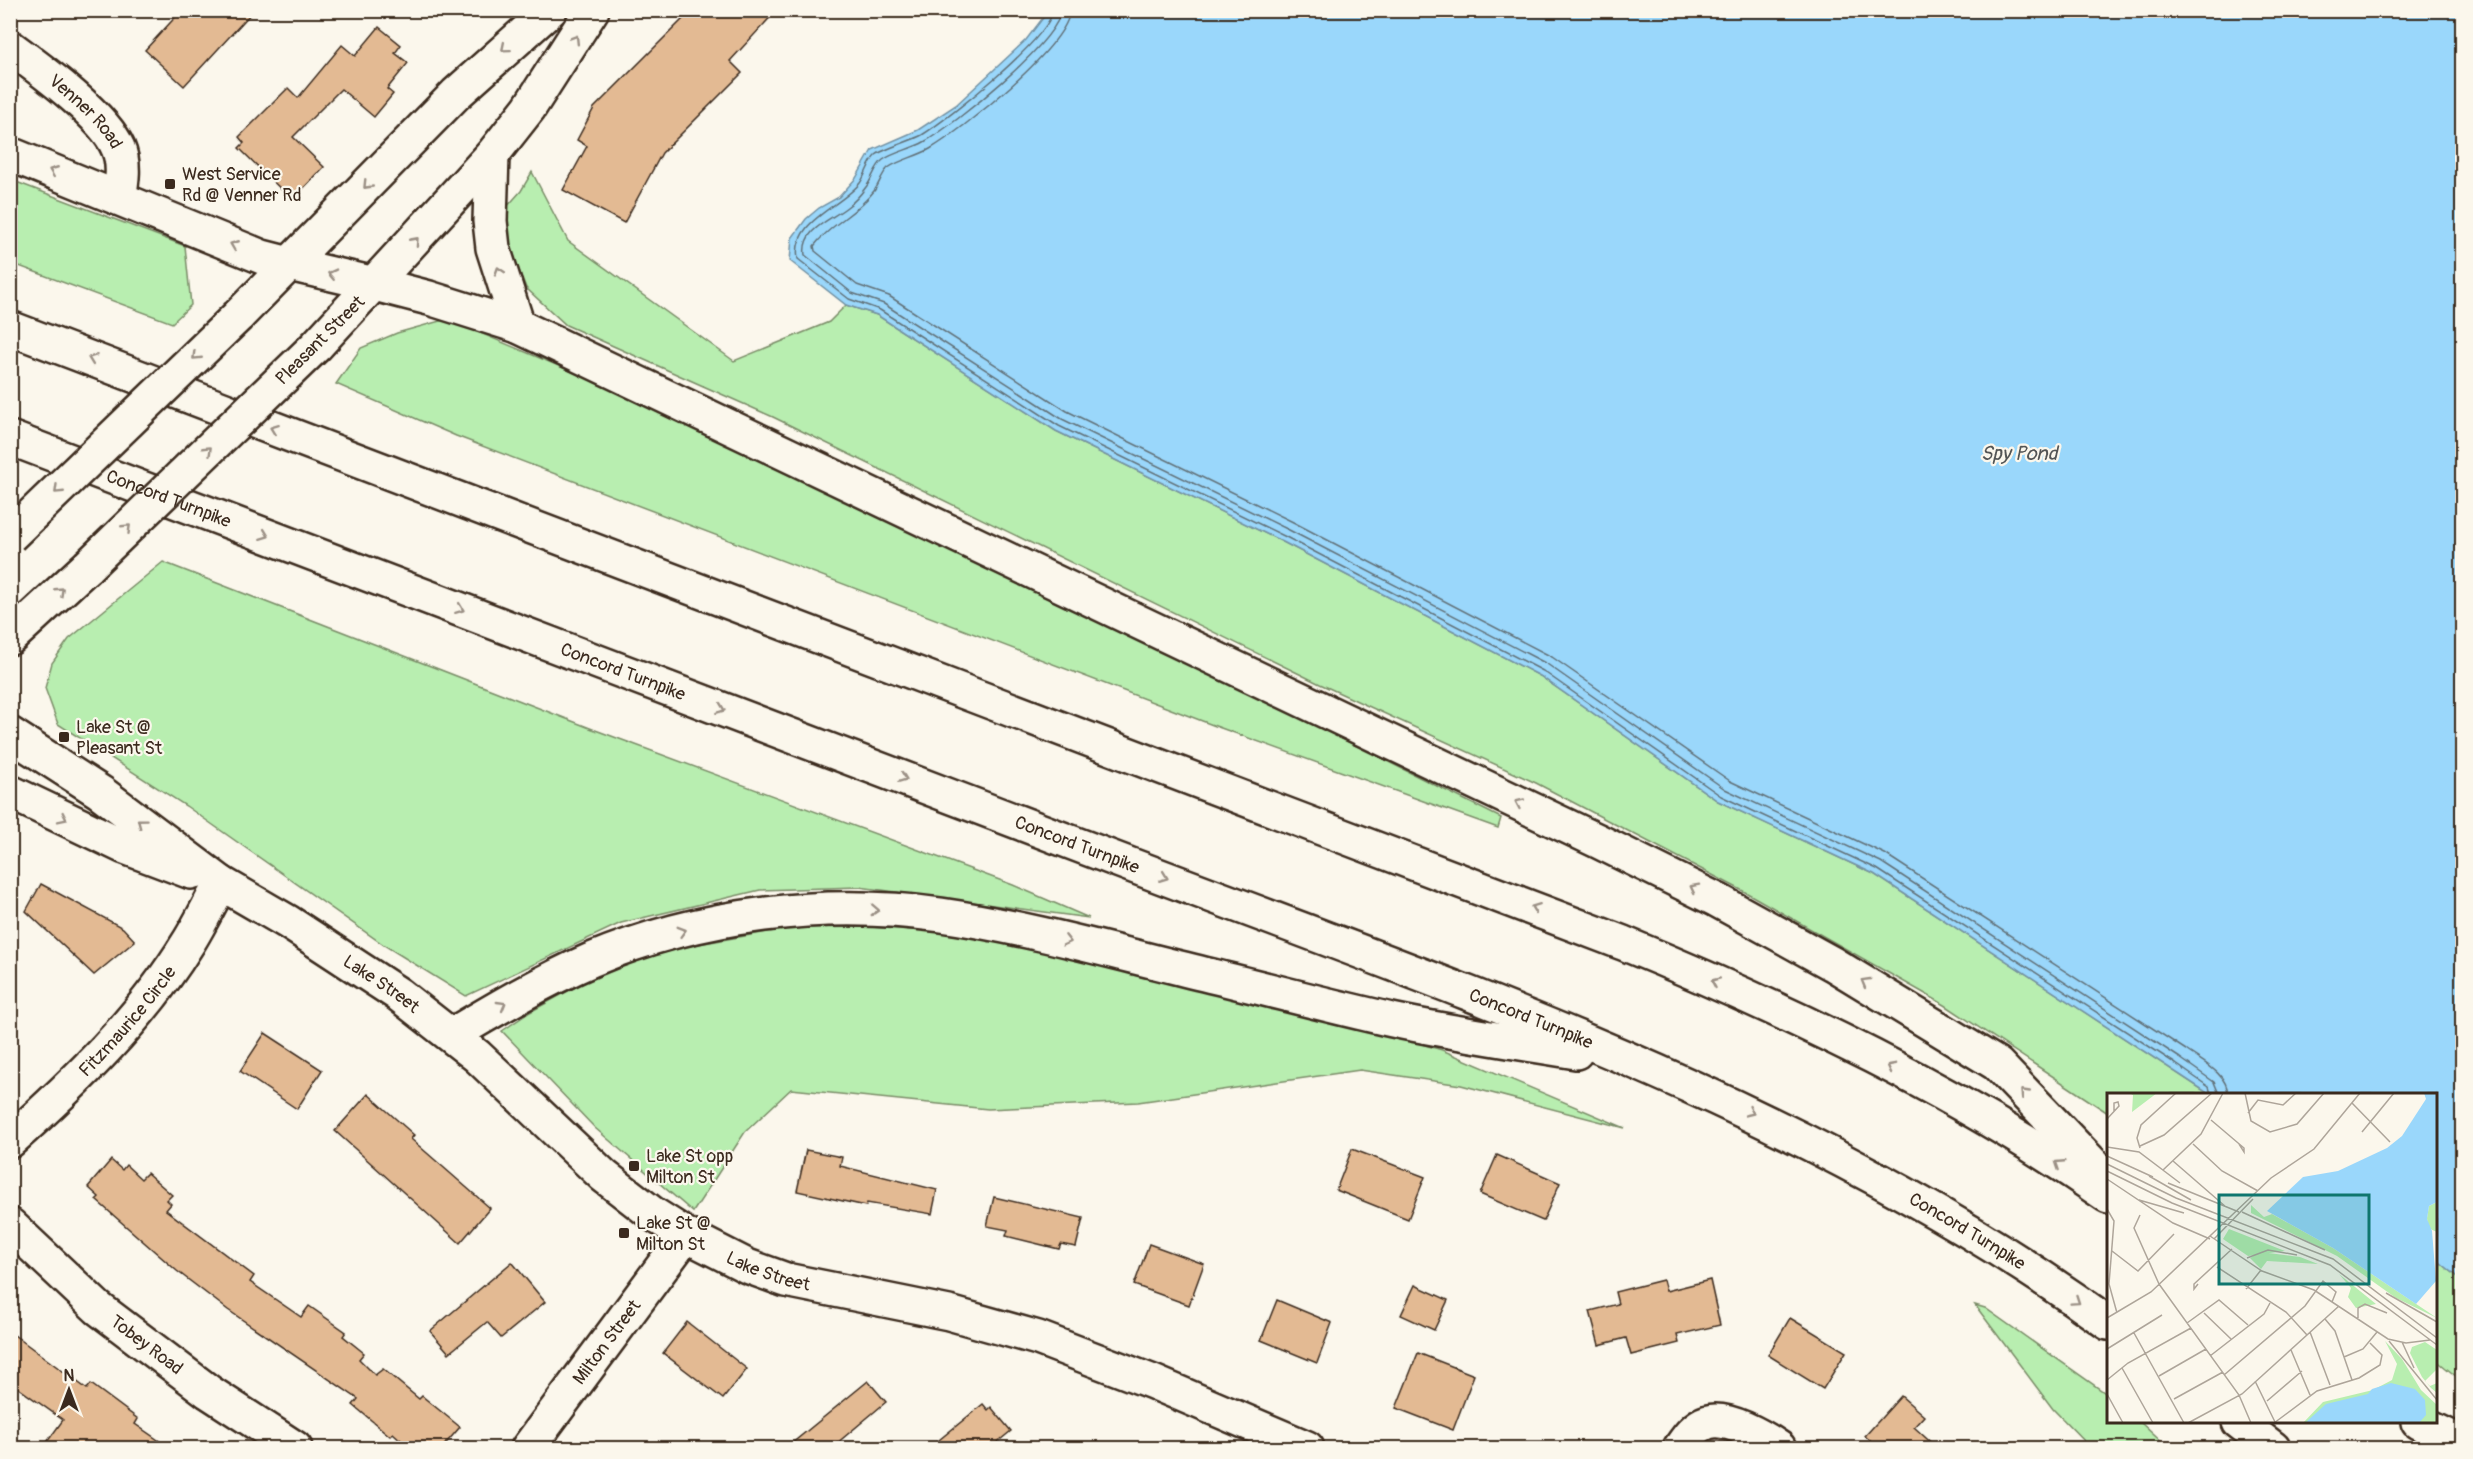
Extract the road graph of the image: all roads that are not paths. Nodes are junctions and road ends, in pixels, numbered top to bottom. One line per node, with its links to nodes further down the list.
1 (550, 10): 7 (main road, one-way to 7)
2 (592, 10): 5 (main road, Pleasant Street, one-way to 2)
3 (10, 47): 6 (main road, Venner Road)
4 (10, 154): 6 (main road, one-way to 4)
5 (492, 155): 8 (main road, Pleasant Street, one-way to 5); 9 (main road, one-way to 5)
6 (119, 198): 7 (main road, one-way to 6)
7 (289, 264): 8 (main road, one-way to 7); 12 (main road, one-way to 12, bridge)
8 (375, 284): 9 (main road); 13 (main road, Pleasant Street, one-way to 8, bridge)
9 (518, 326): 20 (main road, one-way to 9)
10 (10, 328): 21 (main road, one-way to 10)
11 (10, 438): 18 (main road, Concord Turnpike, one-way to 18)
12 (10, 536)
13 (10, 638)
14 (10, 734): 16 (main road, Lake Street, one-way to 14)
15 (10, 792): 16 (main road, Lake Street, one-way to 16)
16 (221, 883): 17 (main road, Lake Street); 19 (main road, Fitzmaurice Circle)
17 (452, 1035): 18 (main road, one-way to 18); 23 (main road, Lake Street)
18 (1644, 1065): 24 (main road, Concord Turnpike, one-way to 24)
19 (10, 1141)
20 (2107, 1178)
21 (2107, 1195)
22 (10, 1225): 29 (main road, Tobey Road)
23 (686, 1235): 30 (main road, Milton Street); 31 (main road, Lake Street)
24 (2107, 1322)
25 (2240, 1423): 34 (main road)
26 (2405, 1423): 35 (main road)
27 (2420, 1423): 28 (main road)
28 (2463, 1443)
29 (295, 1449)
30 (528, 1449)
31 (1307, 1449)
32 (1680, 1449): 33 (main road)
33 (1779, 1449)
34 (2273, 1449)
35 (2437, 1449)

